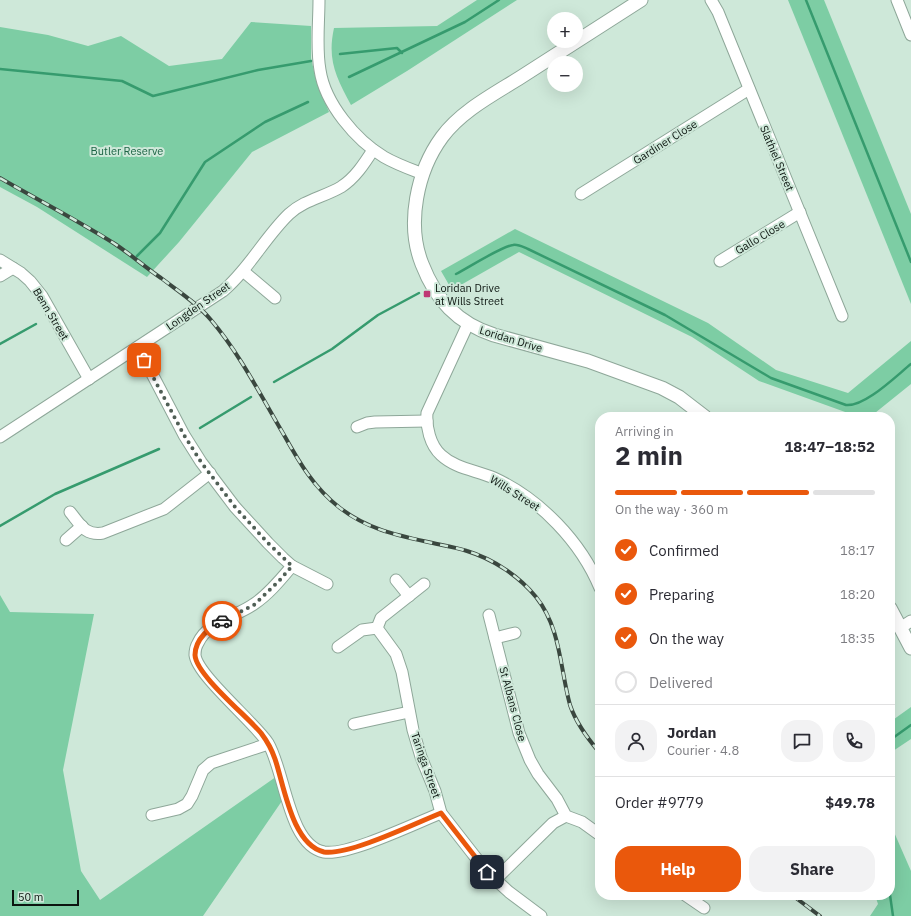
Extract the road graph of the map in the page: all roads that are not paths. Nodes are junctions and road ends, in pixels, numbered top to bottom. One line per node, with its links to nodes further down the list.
1 (319, 0): 7 (street)
2 (641, 0): 8 (street, Loridan Drive)
3 (711, 0): 6 (street, Slathiel Street)
4 (897, 0): 5 (street)
5 (911, 35)
6 (749, 89): 9 (street, Gardiner Close); 10 (street, Slathiel Street)
7 (373, 150): 8 (street); 14 (street, Longden Street)
8 (423, 174): 18 (street, Loridan Drive)
9 (580, 194)
10 (800, 212): 12 (street, Gallo Close); 17 (street, Slathiel Street)
11 (0, 260): 13 (street, Benn Street)
12 (720, 261)
13 (13, 268): 15 (street); 20 (street, Benn Street)
14 (243, 271): 16 (street); 19 (street, Longden Street)
15 (0, 276)
16 (275, 298)
17 (842, 316)
18 (468, 324): 21 (street, Loridan Drive); 22 (street, Wills Street)
19 (138, 347): 20 (street, Longden Street); 25 (street)
20 (89, 379): 24 (street, Longden Street)
21 (698, 412)
22 (427, 421): 23 (street); 30 (street, Wills Street)
23 (357, 427)
24 (0, 437)
25 (210, 473): 27 (street); 29 (street)
26 (70, 512): 27 (street)
27 (82, 526): 28 (street)
28 (66, 540)
29 (292, 566): 32 (street); 45 (street)
30 (595, 578)
31 (396, 580): 34 (street)
32 (327, 584)
33 (424, 584): 34 (street)
34 (408, 596): 38 (street)
35 (895, 613): 37 (street)
36 (489, 615): 40 (street, St Albans Close)
37 (905, 624): 42 (street)
38 (377, 628): 41 (street); 43 (street, Taringa Street)
39 (515, 633): 40 (street)
40 (495, 638): 48 (street, St Albans Close)
41 (338, 647)
42 (911, 648)
43 (409, 712): 44 (street); 46 (street, Taringa Street)
44 (354, 724)
45 (268, 744): 46 (street); 47 (street)
46 (441, 813): 50 (street, Taringa Street)
47 (152, 815)
48 (566, 816): 49 (street); 50 (street)
49 (595, 831)
50 (495, 880): 53 (street, Taringa Street)
51 (692, 900): 52 (street)
52 (704, 908)
53 (541, 916)

